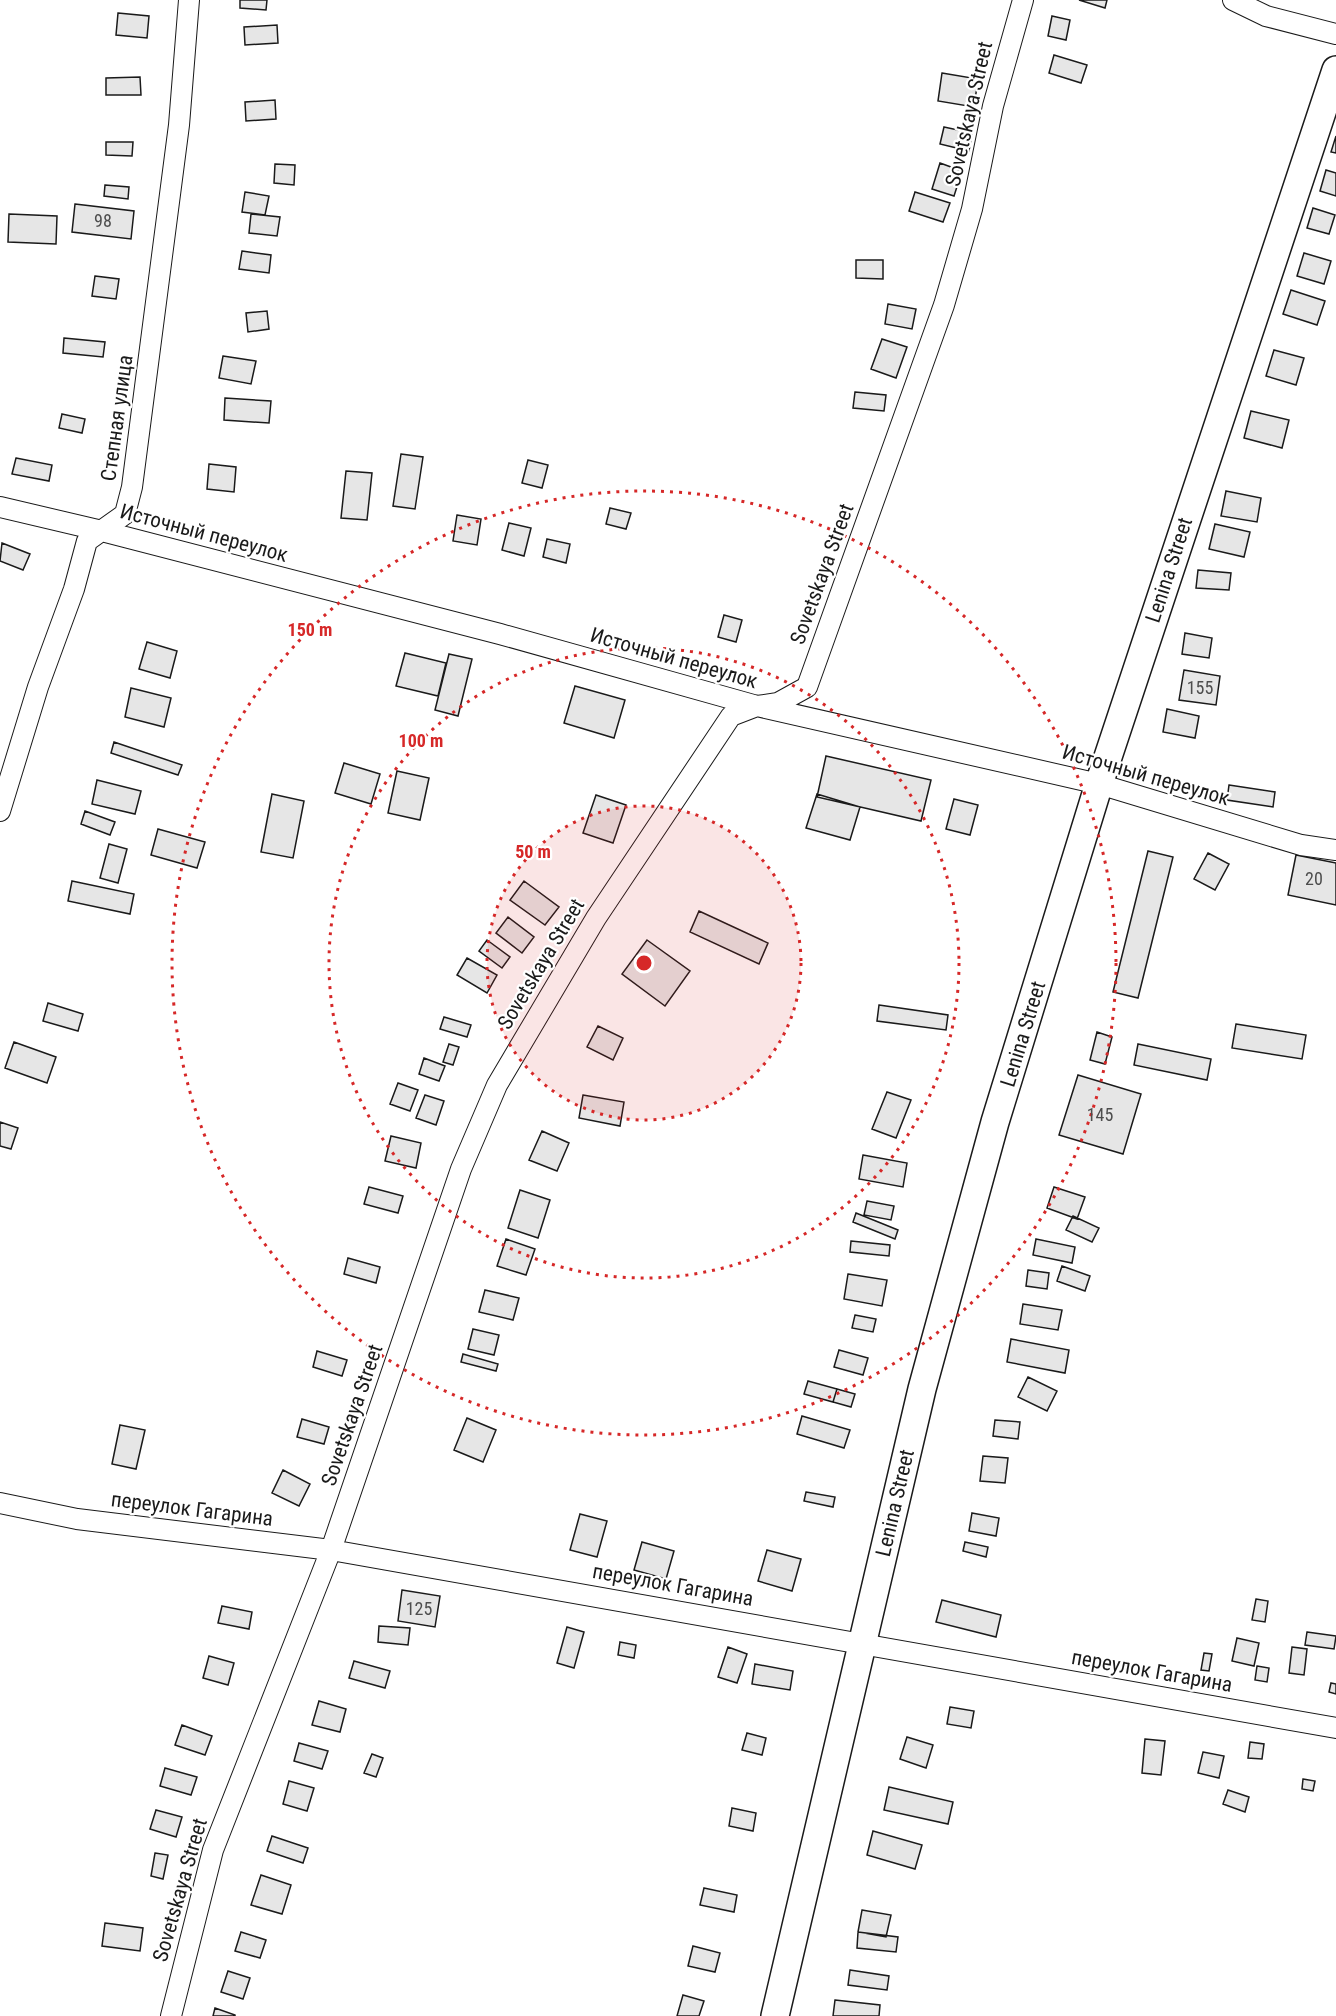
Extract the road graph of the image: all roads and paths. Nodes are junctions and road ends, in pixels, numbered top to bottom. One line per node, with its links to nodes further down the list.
1 (189, 0): 7 (street, Степная улица)
2 (1023, 0): 8 (street, Sovetskaya Street)
3 (1233, 0): 4 (street)
4 (1336, 34)
5 (1336, 70): 9 (street, Lenina Street)
6 (0, 507): 7 (street, Источный переулок)
7 (102, 531): 8 (street, Источный переулок); 10 (street, Степная улица)
8 (757, 706): 9 (street, Источный переулок); 13 (street, Sovetskaya Street)
9 (1099, 784): 11 (street, Источный переулок); 14 (street, Lenina Street)
10 (0, 811)
11 (1336, 850)
12 (0, 1503): 13 (street, переулок Гагарина)
13 (331, 1550): 14 (street, переулок Гагарина); 16 (street, Sovetskaya Street)
14 (862, 1643): 15 (street, переулок Гагарина); 17 (street, Lenina Street)
15 (1336, 1728)
16 (171, 2016)
17 (775, 2016)

